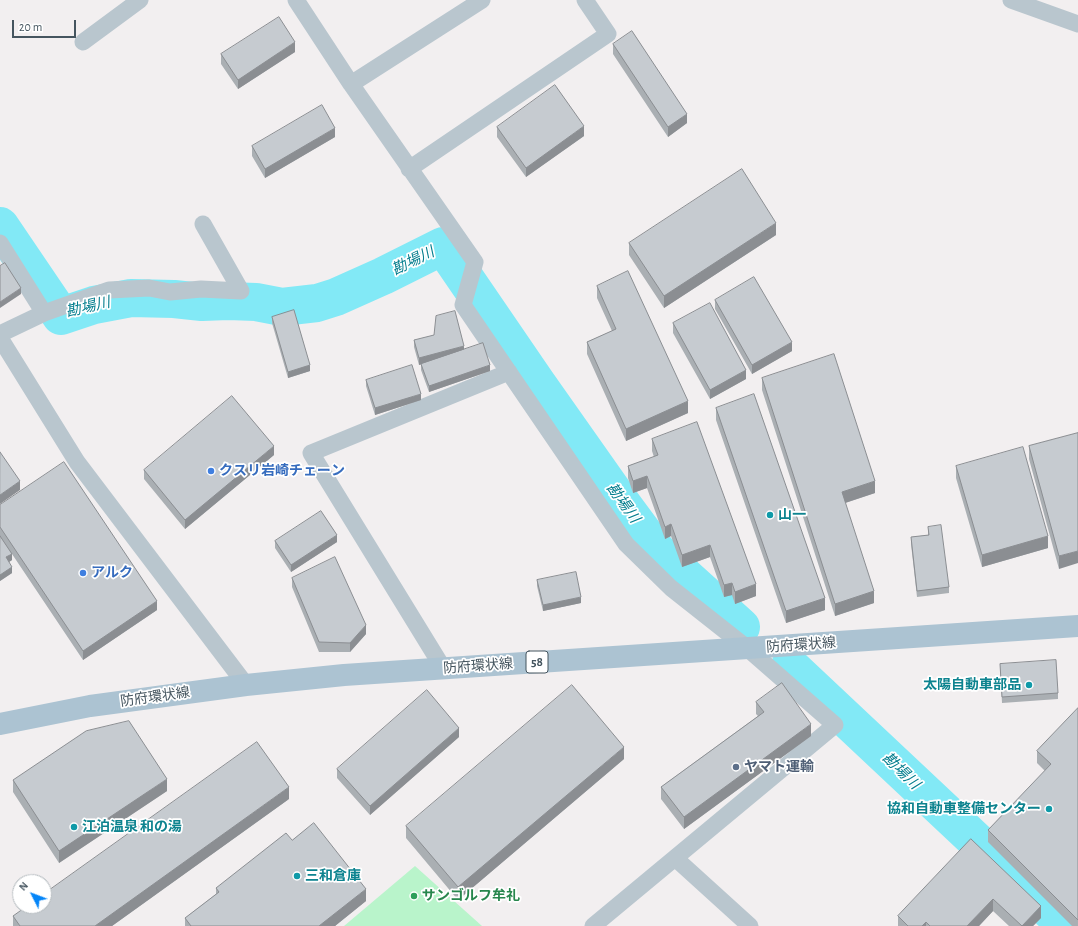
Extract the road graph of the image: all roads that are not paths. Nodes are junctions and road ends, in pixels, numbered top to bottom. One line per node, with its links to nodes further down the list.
1 (140, 0): 7 (street)
2 (482, 0): 8 (street)
3 (585, 0): 9 (street)
4 (1011, 0): 6 (street)
5 (302, 2): 8 (street)
6 (1078, 24)
7 (83, 42)
8 (351, 84): 9 (street)
9 (409, 169): 15 (street)
10 (204, 224): 12 (street)
11 (0, 244): 12 (street)
12 (44, 313): 13 (street)
13 (0, 334)
14 (0, 338): 19 (street)
15 (509, 372): 17 (street); 18 (street)
16 (1078, 626): 17 (main road, 防府環状線 / 58)
17 (747, 648): 18 (main road, 防府環状線 / 58); 21 (street)
18 (444, 668): 19 (main road, 防府環状線 / 58)
19 (246, 685): 20 (main road, 防府環状線 / 58)
20 (0, 724)
21 (675, 858): 22 (street); 23 (street)
22 (593, 926)
23 (750, 926)

